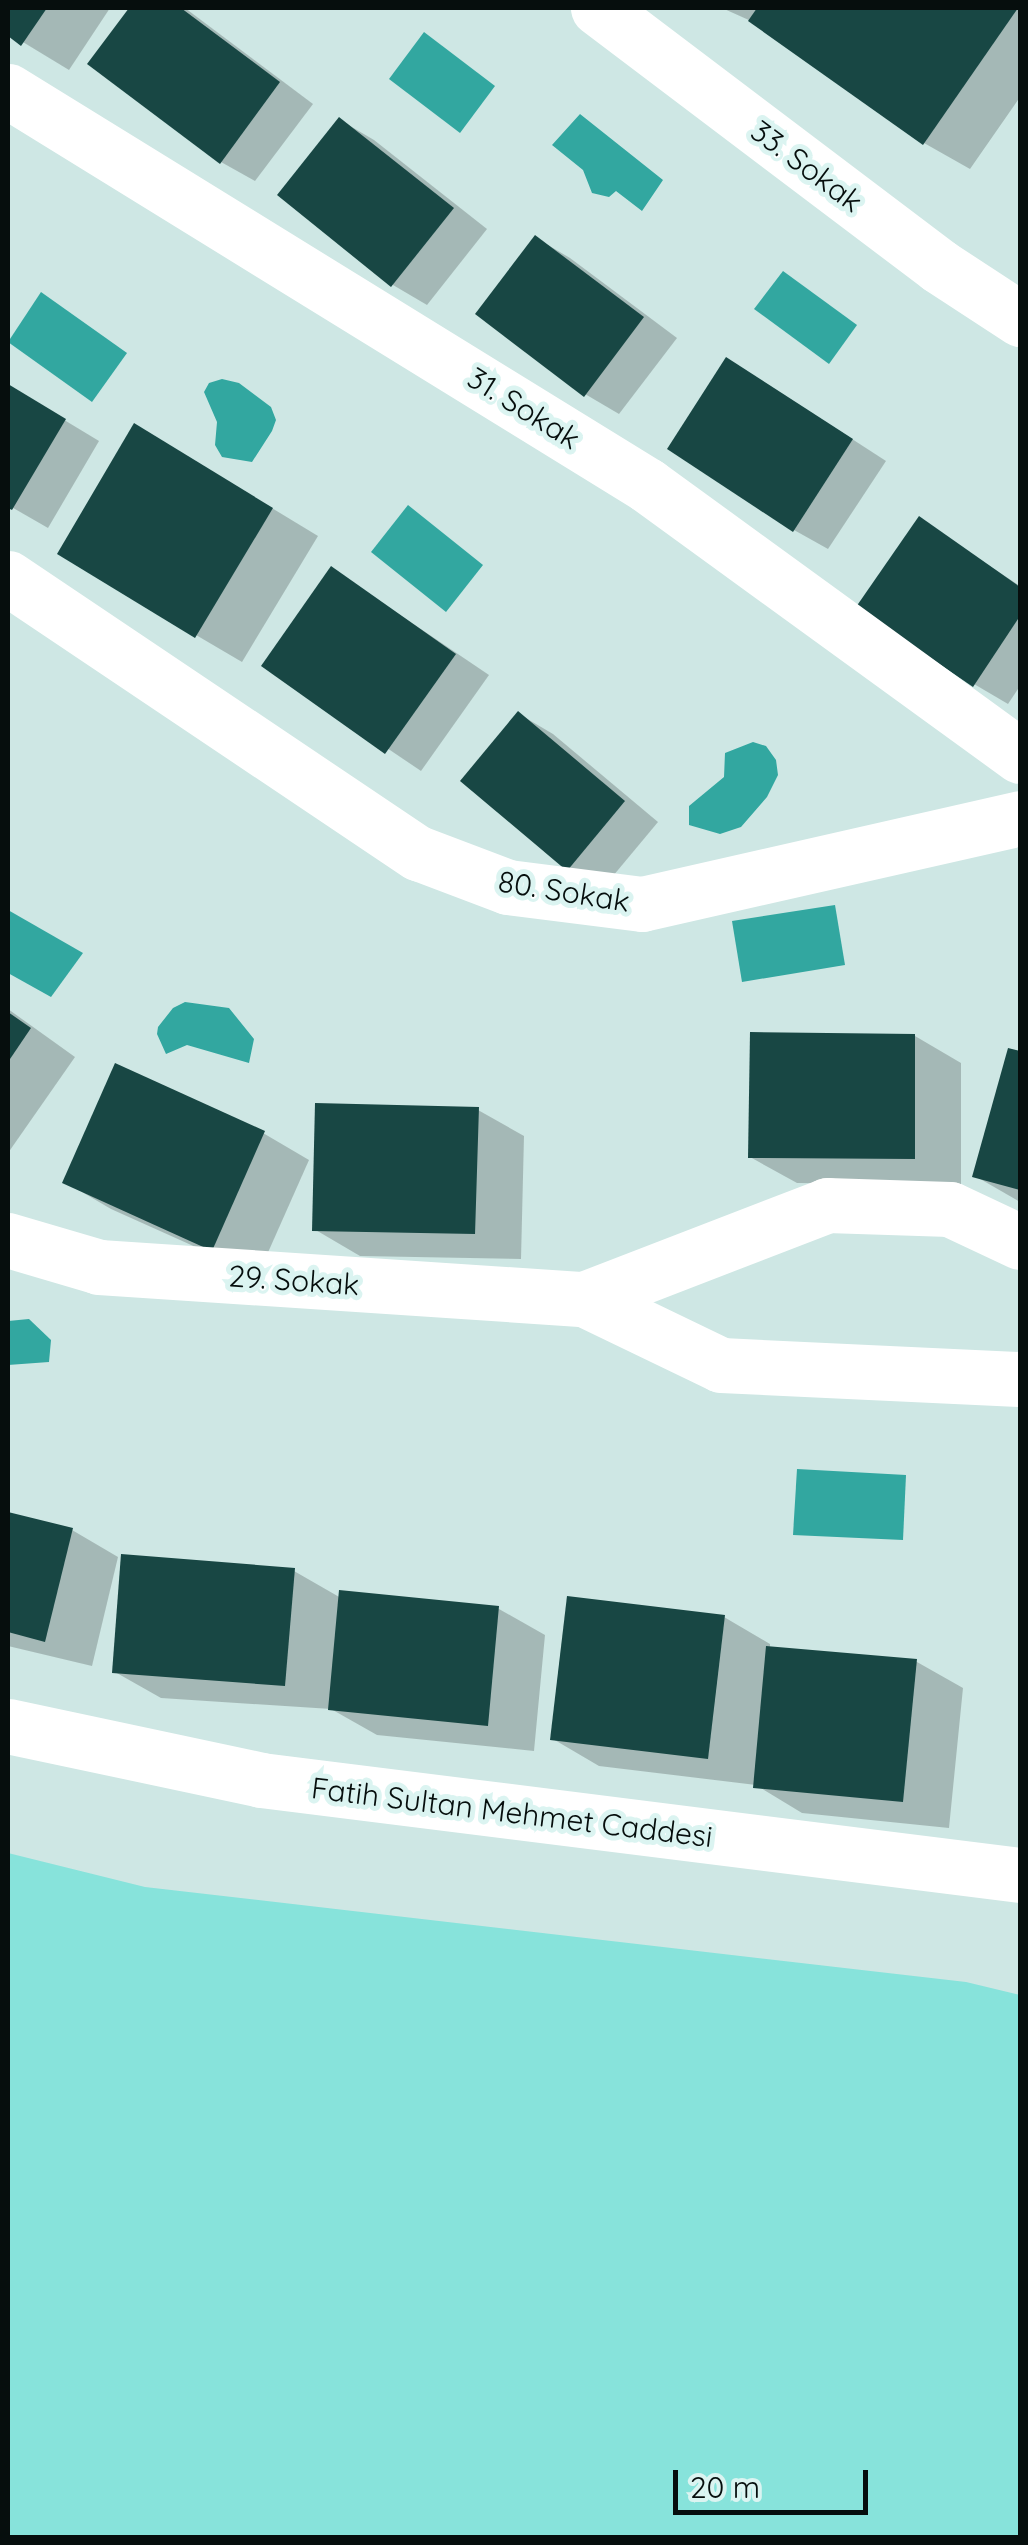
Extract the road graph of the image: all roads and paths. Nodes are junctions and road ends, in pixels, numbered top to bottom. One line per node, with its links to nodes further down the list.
1 (598, 8): 3 (street, 33. Sokak)
2 (8, 91): 5 (street, 31. Sokak)
3 (1020, 318)
4 (8, 578): 6 (street, 80. Sokak)
5 (1020, 756)
6 (1020, 818)
7 (8, 1240): 9 (street, 29. Sokak)
8 (1020, 1242): 9 (street, 29. Sokak)
9 (584, 1299): 10 (street, 29. Sokak)
10 (1020, 1379)
11 (8, 1726): 12 (street, Fatih Sultan Mehmet Caddesi)
12 (1020, 1875)

